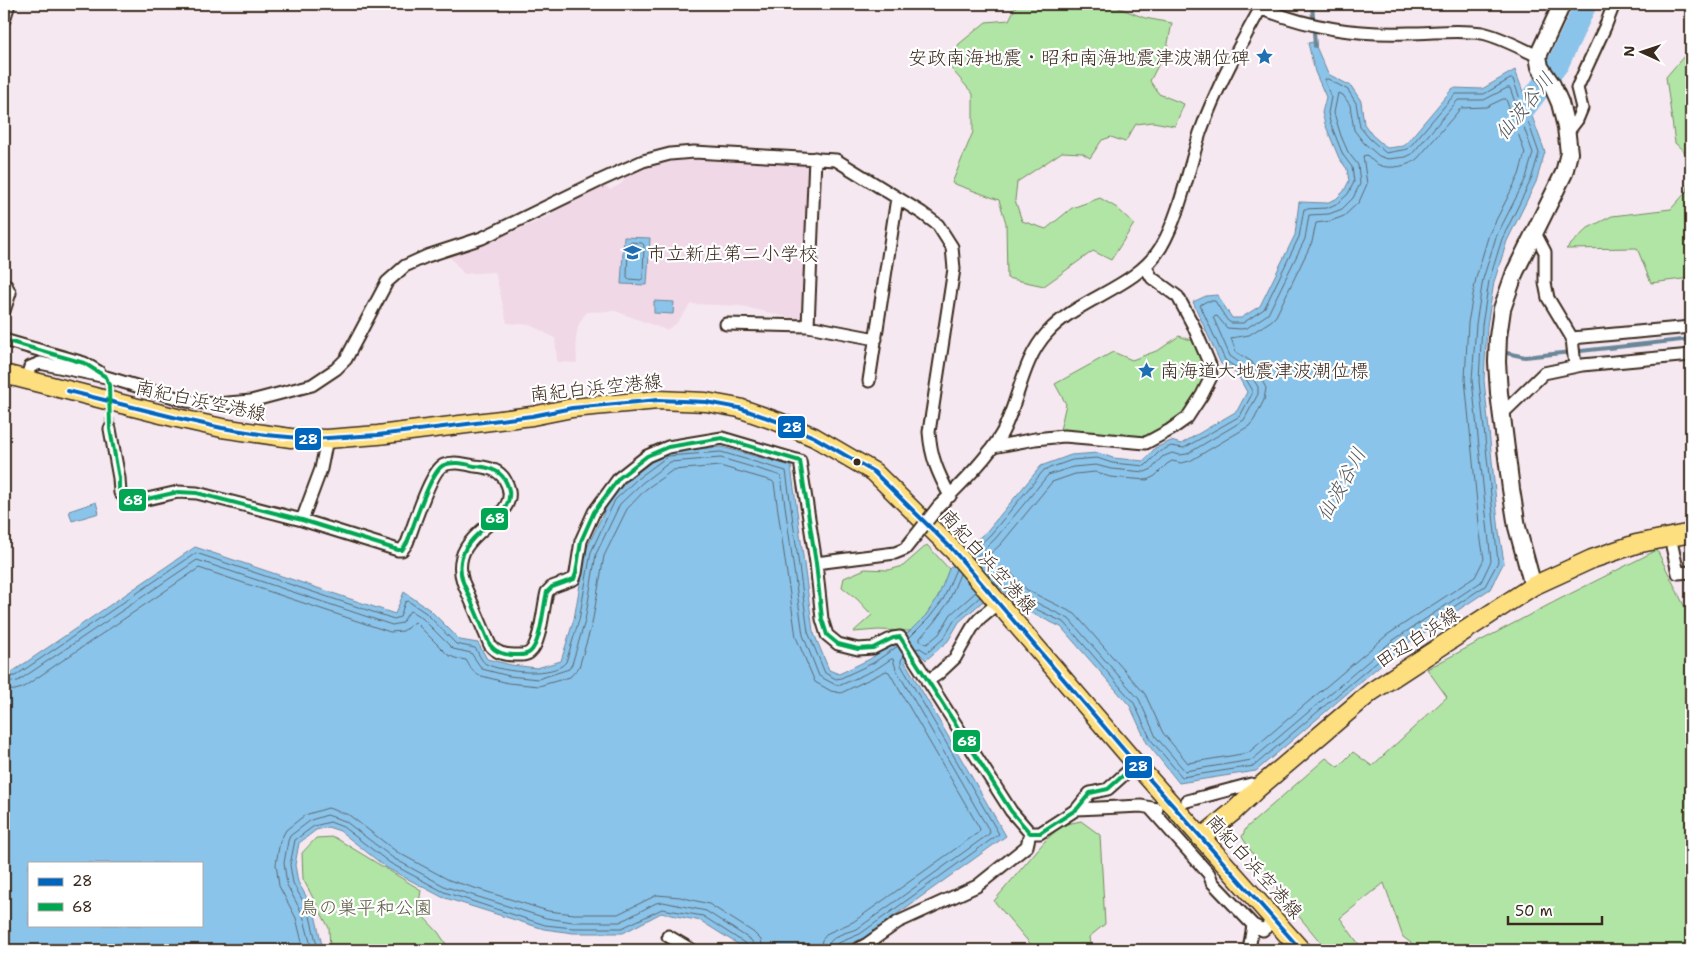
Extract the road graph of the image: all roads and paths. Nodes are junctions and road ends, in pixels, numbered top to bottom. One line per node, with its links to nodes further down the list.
1 (9, 4): 5 (street)
2 (1562, 4): 6 (street)
3 (1614, 4): 7 (street)
4 (1261, 6): 6 (street); 11 (street)
5 (4, 20)
6 (1539, 62): 7 (street)
7 (1567, 130): 10 (street)
8 (815, 158): 9 (street); 15 (street); 25 (street)
9 (897, 198): 17 (street); 30 (street)
10 (1535, 232): 19 (street); 26 (street)
11 (1145, 266): 29 (street); 29 (street)
12 (4, 284): 13 (street)
13 (4, 311)
14 (726, 324): 15 (street)
15 (808, 326): 17 (street)
16 (1691, 328): 19 (street)
17 (876, 339): 24 (street)
18 (4, 340): 25 (street)
19 (1573, 341): 21 (street)
20 (1691, 355): 21 (street)
21 (1575, 363): 26 (street)
22 (4, 374): 23 (main road, 南紀白浜空港線)
23 (26, 380): 25 (street); 28 (main road, 南紀白浜空港線)
24 (869, 380)
25 (108, 381)
26 (1502, 414): 36 (street)
27 (110, 429): 31 (street)
28 (327, 439): 31 (street); 37 (main road, 南紀白浜空港線)
29 (993, 447): 30 (street)
30 (950, 496): 34 (street, bridge)
31 (302, 520): 34 (street)
32 (1691, 533): 33 (main road, 田辺白浜線)
33 (1670, 537): 35 (street); 36 (main road, 田辺白浜線)
34 (816, 564): 38 (street)
35 (1691, 572)
36 (1533, 586): 40 (main road, 田辺白浜線)
37 (997, 601): 38 (street); 39 (main road, 南紀白浜空港線)
38 (928, 681): 43 (street)
39 (1136, 764): 42 (street); 44 (main road, 南紀白浜空港線)
40 (1257, 789): 41 (street); 44 (main road, 田辺白浜線)
41 (1187, 801)
42 (1077, 809): 43 (street); 46 (street)
43 (1030, 833): 49 (street)
44 (1201, 838): 45 (main road, 南紀白浜空港線)
45 (1275, 920): 46 (street); 51 (main road, 南紀白浜空港線)
46 (1253, 926): 50 (street)
47 (668, 936): 48 (street)
48 (692, 950)
49 (856, 950)
50 (1249, 950)
51 (1301, 950)

